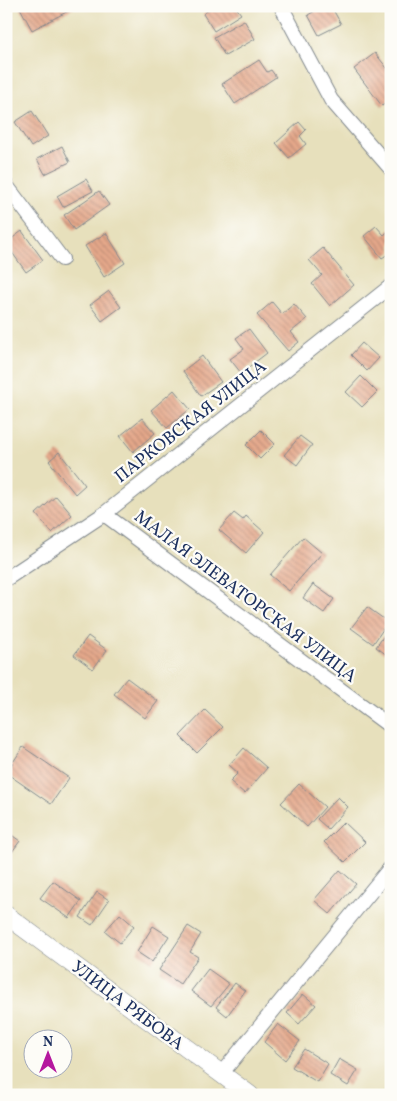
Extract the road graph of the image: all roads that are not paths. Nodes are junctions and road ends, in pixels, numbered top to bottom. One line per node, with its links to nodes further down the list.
1 (281, 6): 2 (street)
2 (391, 169)
3 (6, 185): 4 (street)
4 (62, 259)
5 (391, 286): 6 (street, ПАРКОВСКАЯ УЛИЦА)
6 (104, 514): 7 (street, ПАРКОВСКАЯ УЛИЦА); 8 (street, МАЛАЯ ЭЛЕВАТОРСКАЯ УЛИЦА)
7 (6, 579)
8 (391, 727)
9 (391, 867): 11 (street)
10 (6, 915): 11 (street, УЛИЦА РЯБОВА)
11 (221, 1074): 12 (street, УЛИЦА РЯБОВА)
12 (250, 1095)

